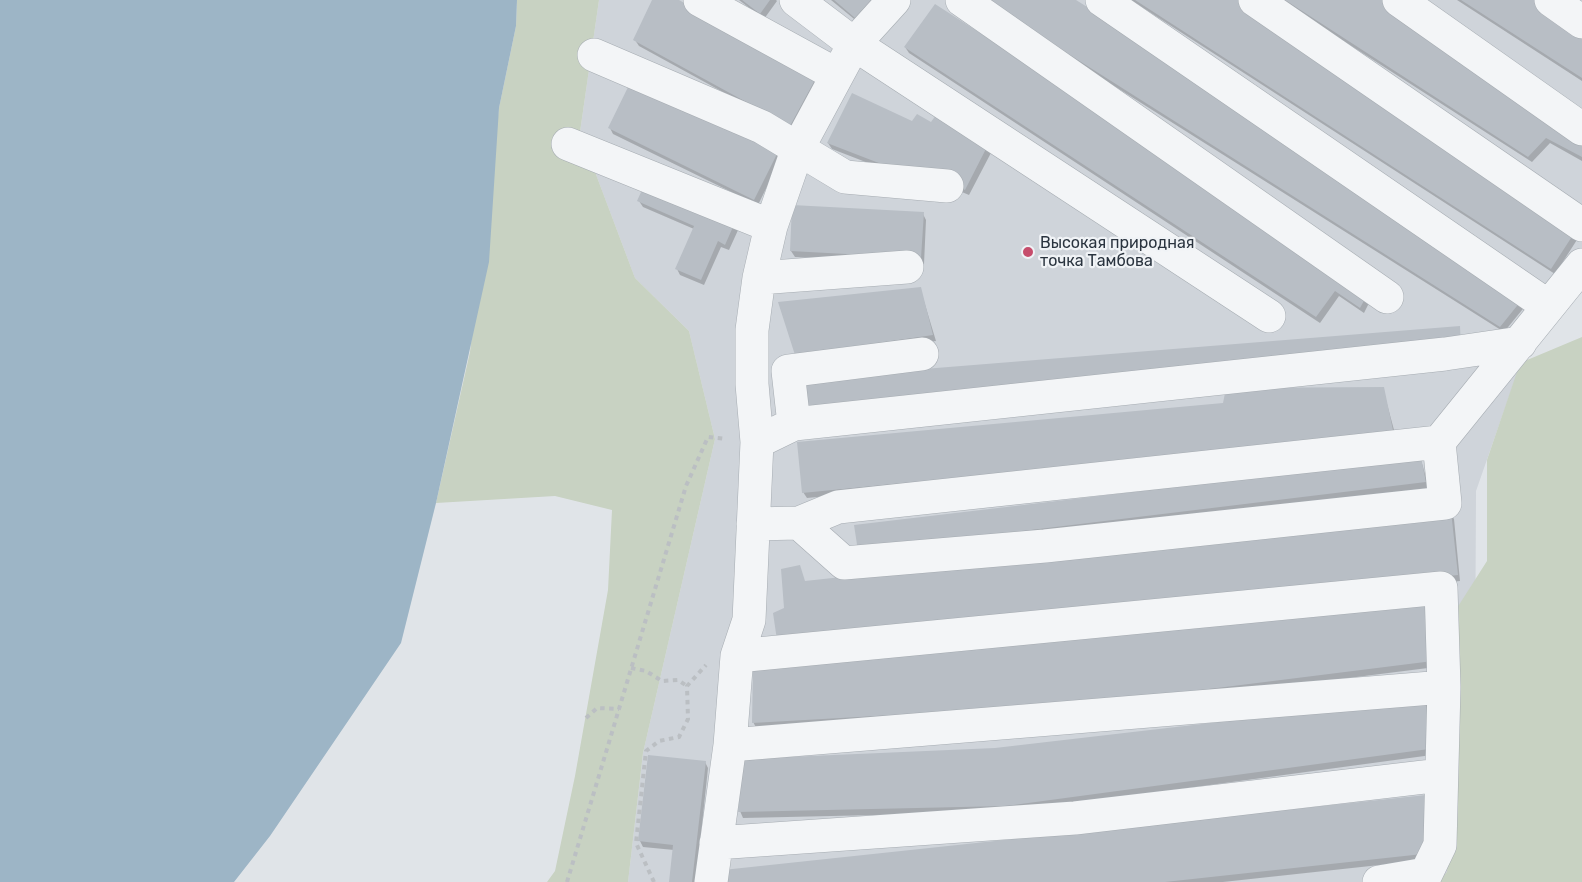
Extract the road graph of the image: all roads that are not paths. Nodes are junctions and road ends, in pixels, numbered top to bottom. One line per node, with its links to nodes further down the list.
1 (700, 0): 12 (lane)
2 (796, 0): 10 (lane)
3 (894, 0): 10 (lane)
4 (962, 0): 22 (lane)
5 (1102, 0): 23 (lane)
6 (1255, 0): 17 (lane)
7 (1399, 0): 13 (lane)
8 (1551, 0): 9 (lane)
9 (1582, 22)
10 (854, 44): 12 (lane); 24 (lane)
11 (594, 55): 15 (lane)
12 (837, 75): 15 (lane)
13 (1582, 129)
14 (568, 144): 18 (lane)
15 (798, 148): 16 (lane); 18 (lane)
16 (947, 186)
17 (1582, 225)
18 (771, 226): 21 (lane)
19 (1582, 265): 23 (lane)
20 (907, 267): 21 (lane)
21 (759, 278): 28 (lane)
22 (1387, 297)
23 (1548, 306): 25 (lane)
24 (1269, 316)
25 (1520, 343): 27 (lane); 29 (lane)
26 (922, 354): 27 (lane)
27 (794, 424): 28 (lane)
28 (757, 442): 31 (lane)
29 (1438, 442): 30 (lane); 30 (lane)
30 (800, 523): 31 (lane)
31 (753, 524): 32 (lane)
32 (737, 657): 33 (lane); 34 (lane)
33 (1443, 687): 34 (lane); 35 (lane)
34 (730, 745): 36 (lane)
35 (1441, 775): 36 (lane); 38 (lane)
36 (716, 843): 37 (lane)
37 (711, 882)
38 (1379, 882)

